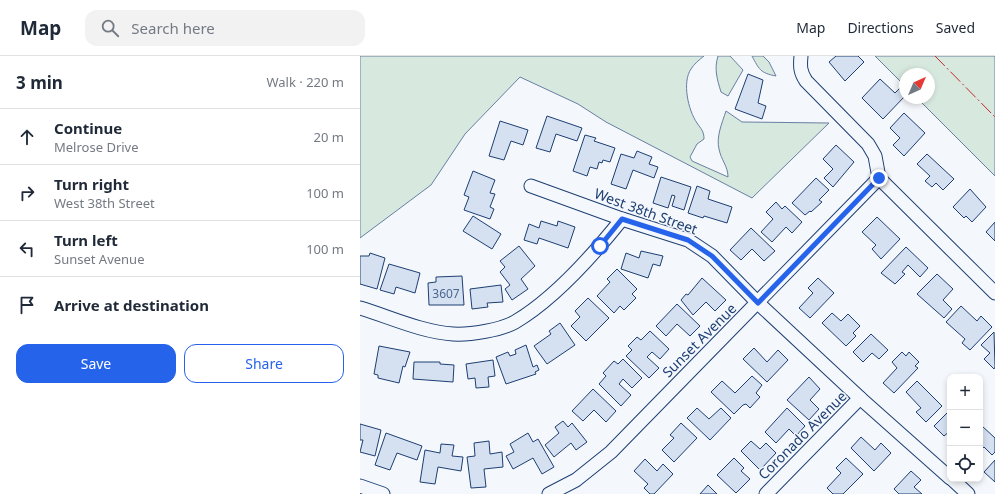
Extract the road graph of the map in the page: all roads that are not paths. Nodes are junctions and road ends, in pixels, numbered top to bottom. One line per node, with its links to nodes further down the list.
1 (801, 56): 2 (street)
2 (879, 178): 5 (street); 6 (street, Sunset Avenue)
3 (531, 186): 4 (street, West 38th Street)
4 (622, 219): 6 (street, West 38th Street); 7 (street)
5 (995, 293)
6 (758, 303): 8 (street, West 38th Street); 14 (street, Sunset Avenue)
7 (360, 308)
8 (860, 398): 9 (street, West 38th Street); 15 (street, Coronado Avenue)
9 (947, 474)
10 (955, 482): 12 (street, West 38th Street)
11 (360, 486): 13 (street)
12 (966, 493)
13 (383, 494)
14 (549, 494)
15 (766, 494)

